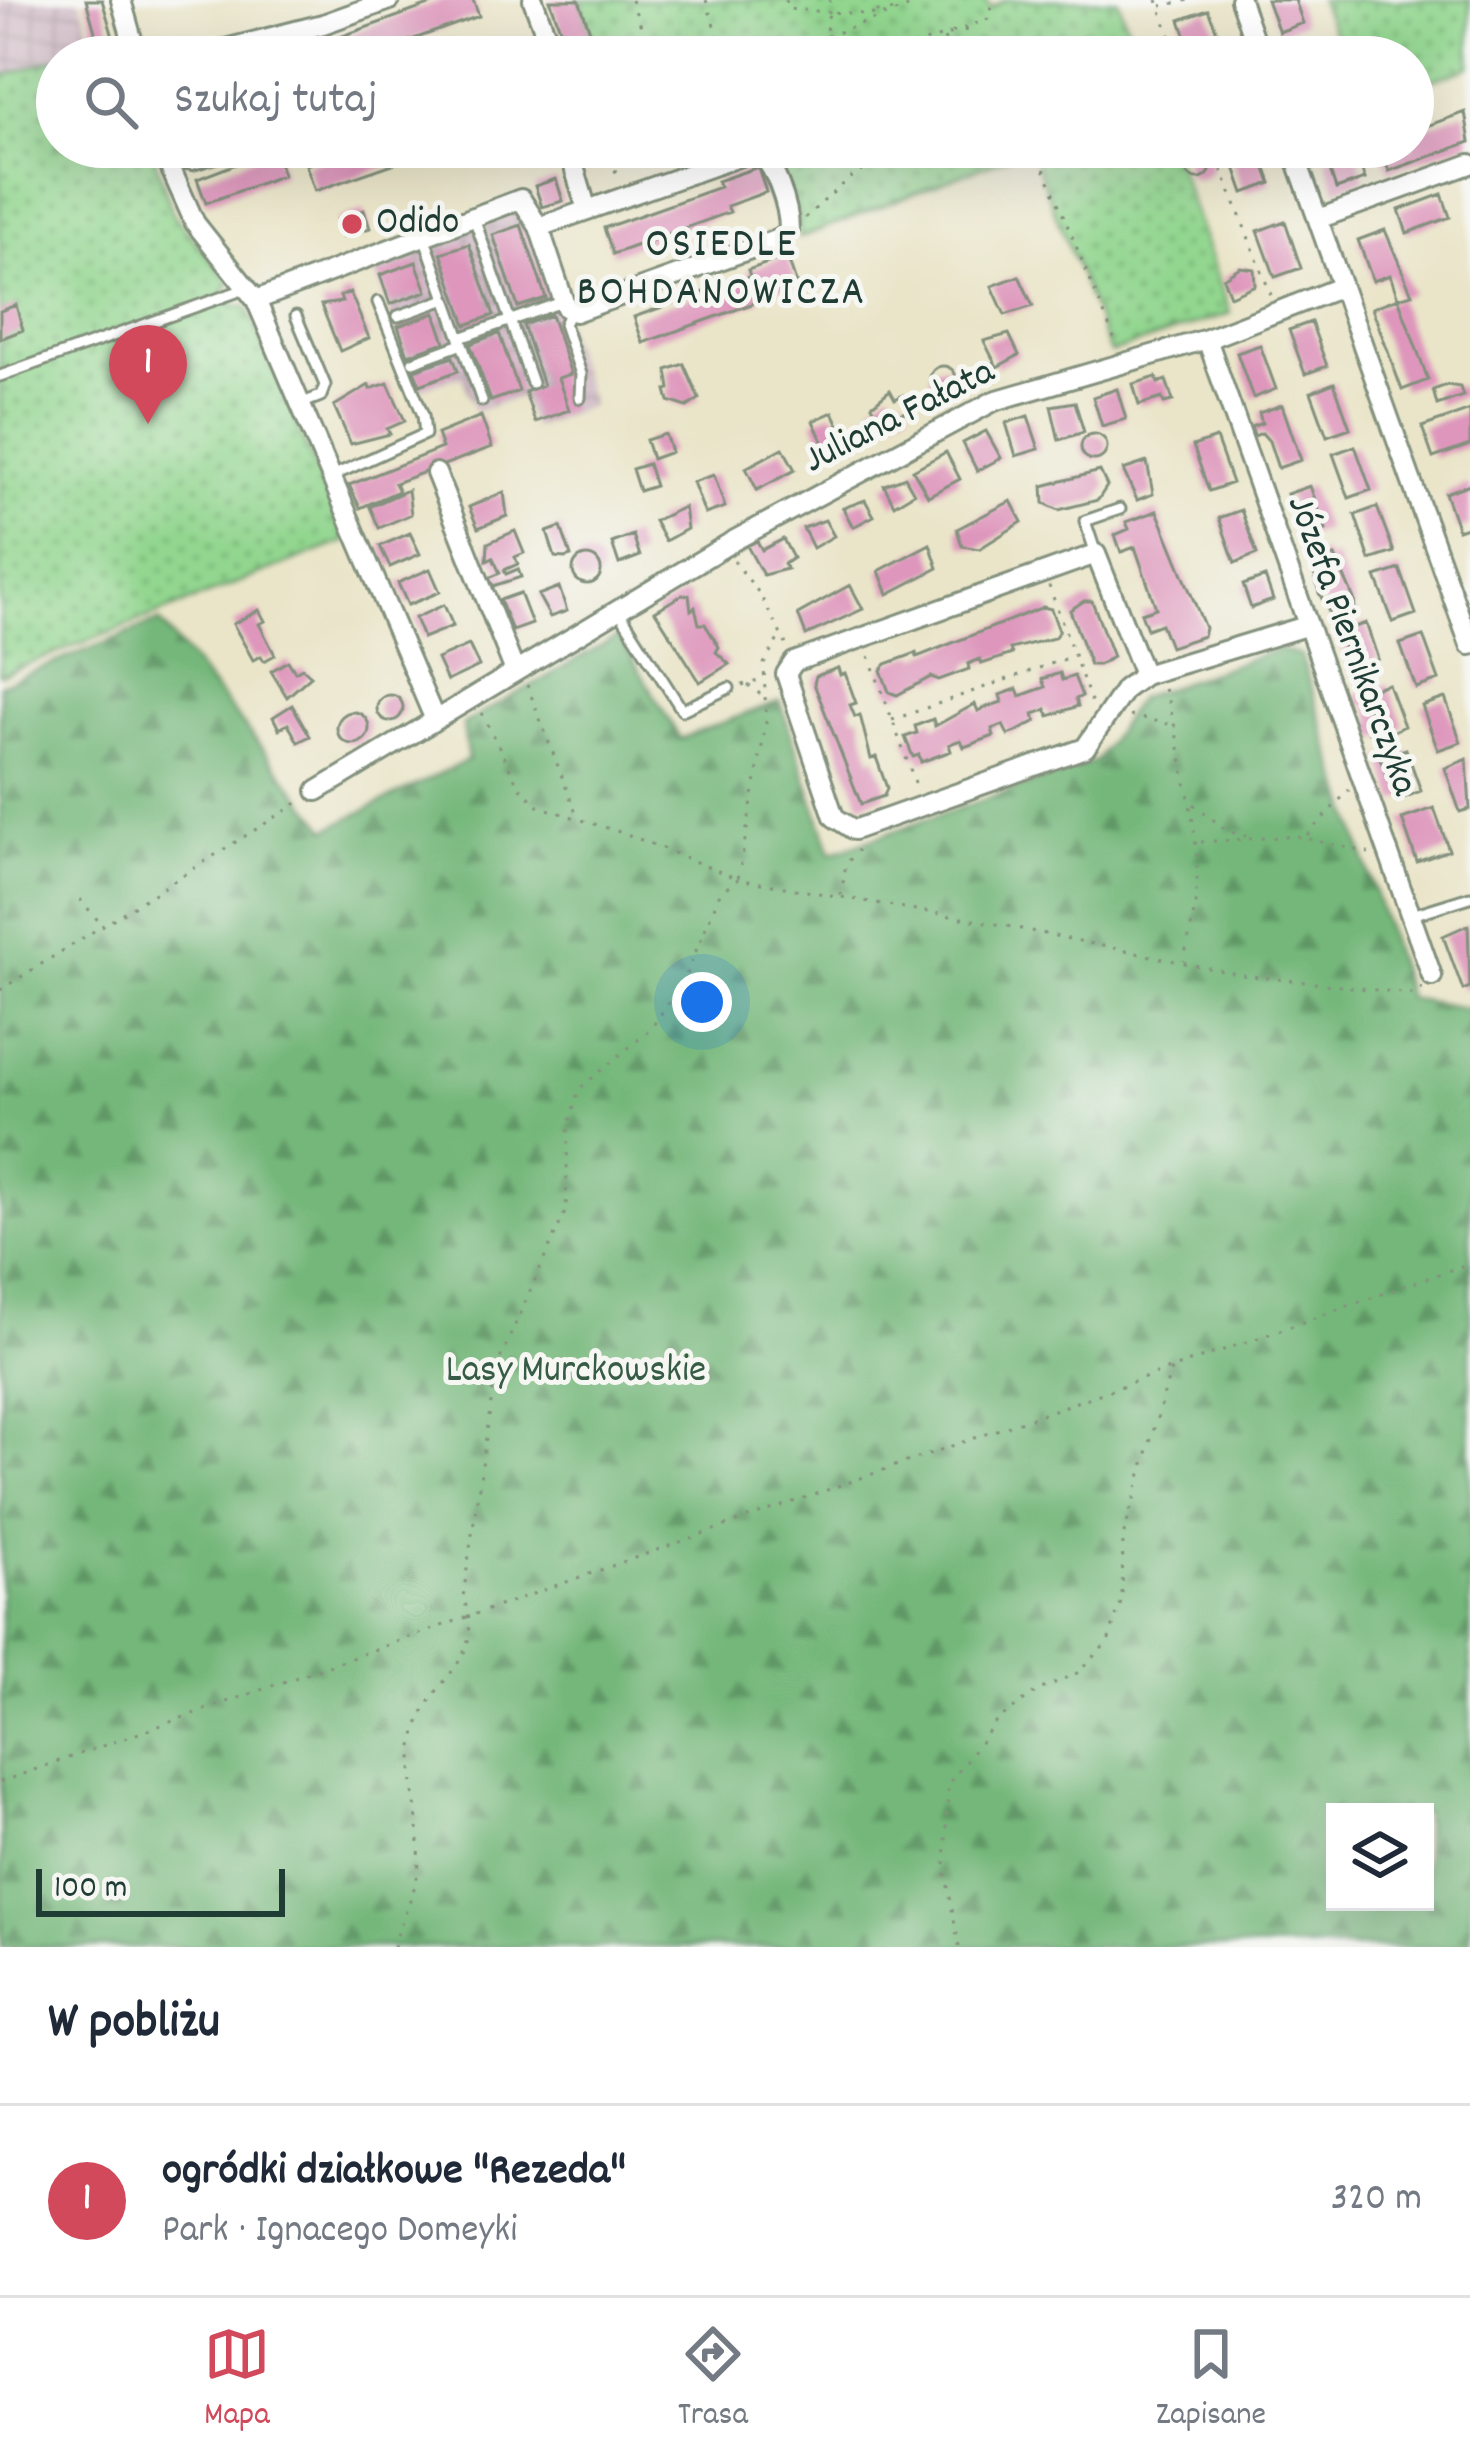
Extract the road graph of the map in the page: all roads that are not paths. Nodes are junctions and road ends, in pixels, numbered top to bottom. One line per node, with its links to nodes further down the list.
1 (121, 0): 5 (street)
2 (390, 0): 6 (street)
3 (533, 0): 7 (street)
4 (1240, 0): 8 (street)
5 (131, 36)
6 (276, 36)
7 (546, 36)
8 (1253, 36)
9 (1470, 164): 17 (street)
10 (170, 168): 21 (street)
11 (574, 168): 15 (street)
12 (710, 168): 15 (street)
13 (769, 168): 24 (street)
14 (1300, 168): 17 (street)
15 (587, 210): 18 (street)
16 (474, 217): 18 (street); 19 (street); 27 (lane)
17 (1318, 219): 20 (street)
18 (539, 227): 24 (street)
19 (424, 236): 21 (street); 22 (lane)
20 (1342, 286): 28 (street, Juliana Fałata); 42 (street)
21 (250, 294): 31 (lane); 35 (street)
22 (446, 299): 26 (lane); 29 (lane)
23 (378, 302): 37 (lane)
24 (567, 307): 27 (lane); 33 (lane)
25 (296, 316): 35 (lane)
26 (398, 316)
27 (510, 320): 29 (lane); 32 (lane)
28 (1207, 339): 40 (street, Juliana Fałata); 41 (street, Józefa Piernikarczyka)
29 (461, 341): 30 (lane); 34 (lane)
30 (413, 362)
31 (0, 376)
32 (532, 383)
33 (580, 398)
34 (482, 400)
35 (300, 404): 37 (street)
36 (436, 473): 43 (street)
37 (330, 477): 46 (street)
38 (1120, 509): 39 (lane)
39 (1096, 554): 44 (street); 44 (street)
40 (617, 608): 43 (street, Juliana Fałata); 45 (lane)
41 (1306, 626): 44 (street); 49 (street, Józefa Piernikarczyka)
42 (1470, 645)
43 (516, 668): 46 (street, Juliana Fałata)
44 (1150, 673)
45 (729, 688)
46 (435, 720): 47 (street, Juliana Fałata)
47 (317, 791)
48 (1470, 896): 49 (lane)
49 (1412, 915): 50 (street, Józefa Piernikarczyka)
50 (1432, 976)

